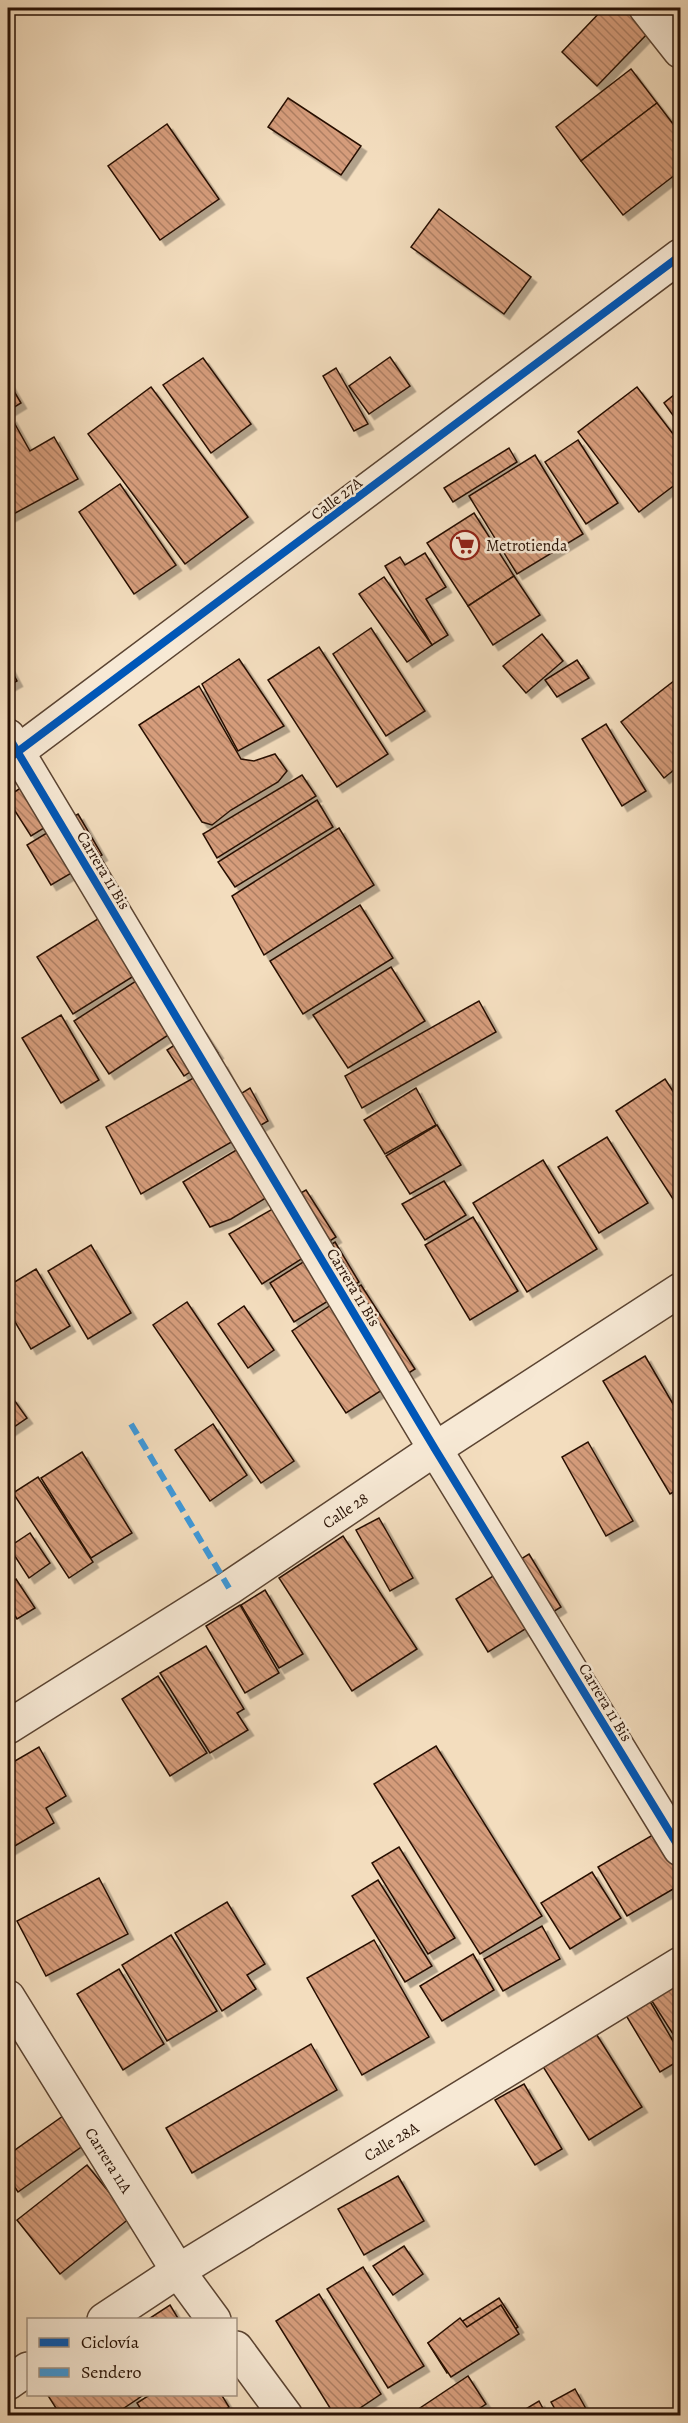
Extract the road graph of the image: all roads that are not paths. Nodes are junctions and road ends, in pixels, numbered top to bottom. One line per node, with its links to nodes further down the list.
1 (646, 8): 2 (street)
2 (681, 51)
3 (681, 256): 4 (street, Calle 27A)
4 (11, 750): 6 (street, Carrera 11 Bis)
5 (681, 1290): 6 (street, Calle 28)
6 (435, 1449): 7 (street, Calle 28); 8 (street, Carrera 11 Bis)
7 (8, 1727)
8 (681, 1850)
9 (681, 1964): 11 (street, Calle 28A)
10 (8, 1998): 11 (street, Carrera 11A)
11 (178, 2271): 12 (street, Calle 28A); 13 (street, Carrera 11A)
12 (106, 2318)
13 (213, 2318)
14 (237, 2349): 17 (street)
15 (27, 2370): 16 (street)
16 (8, 2383)
17 (286, 2415)

